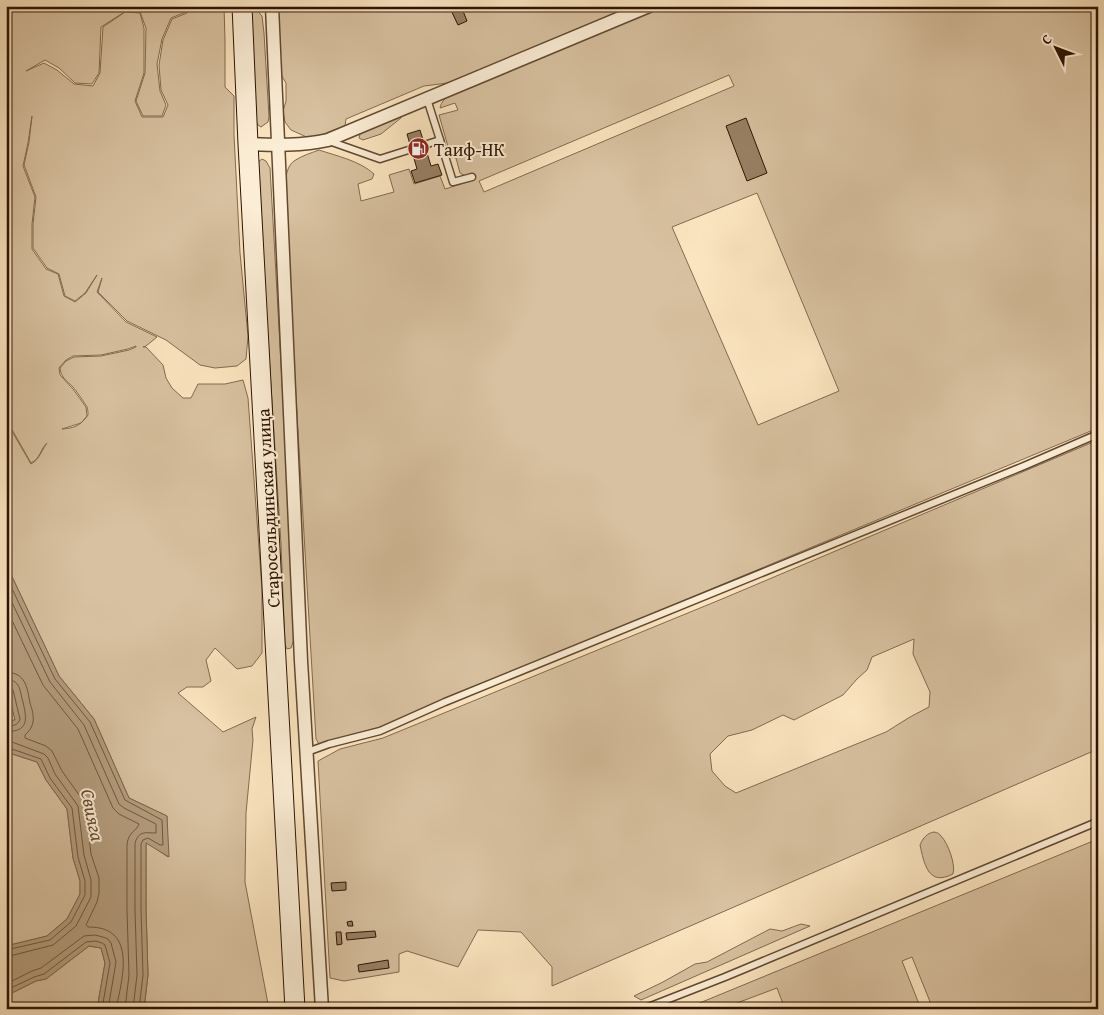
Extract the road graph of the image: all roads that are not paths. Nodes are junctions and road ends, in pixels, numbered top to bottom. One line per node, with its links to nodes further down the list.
1 (242, 6): 7 (main road, Старосельдинская улица)
2 (272, 6): 8 (street)
3 (649, 6): 4 (street)
4 (427, 99): 5 (street); 6 (lane)
5 (328, 140): 6 (lane); 8 (street)
6 (440, 140): 9 (lane)
7 (248, 144): 8 (street); 13 (main road, Старосельдинская улица)
8 (278, 145): 11 (street)
9 (472, 177)
10 (1098, 434): 11 (lane)
11 (307, 752): 14 (street)
12 (1097, 822): 15 (lane)
13 (295, 1009)
14 (322, 1009)
15 (643, 1009)

